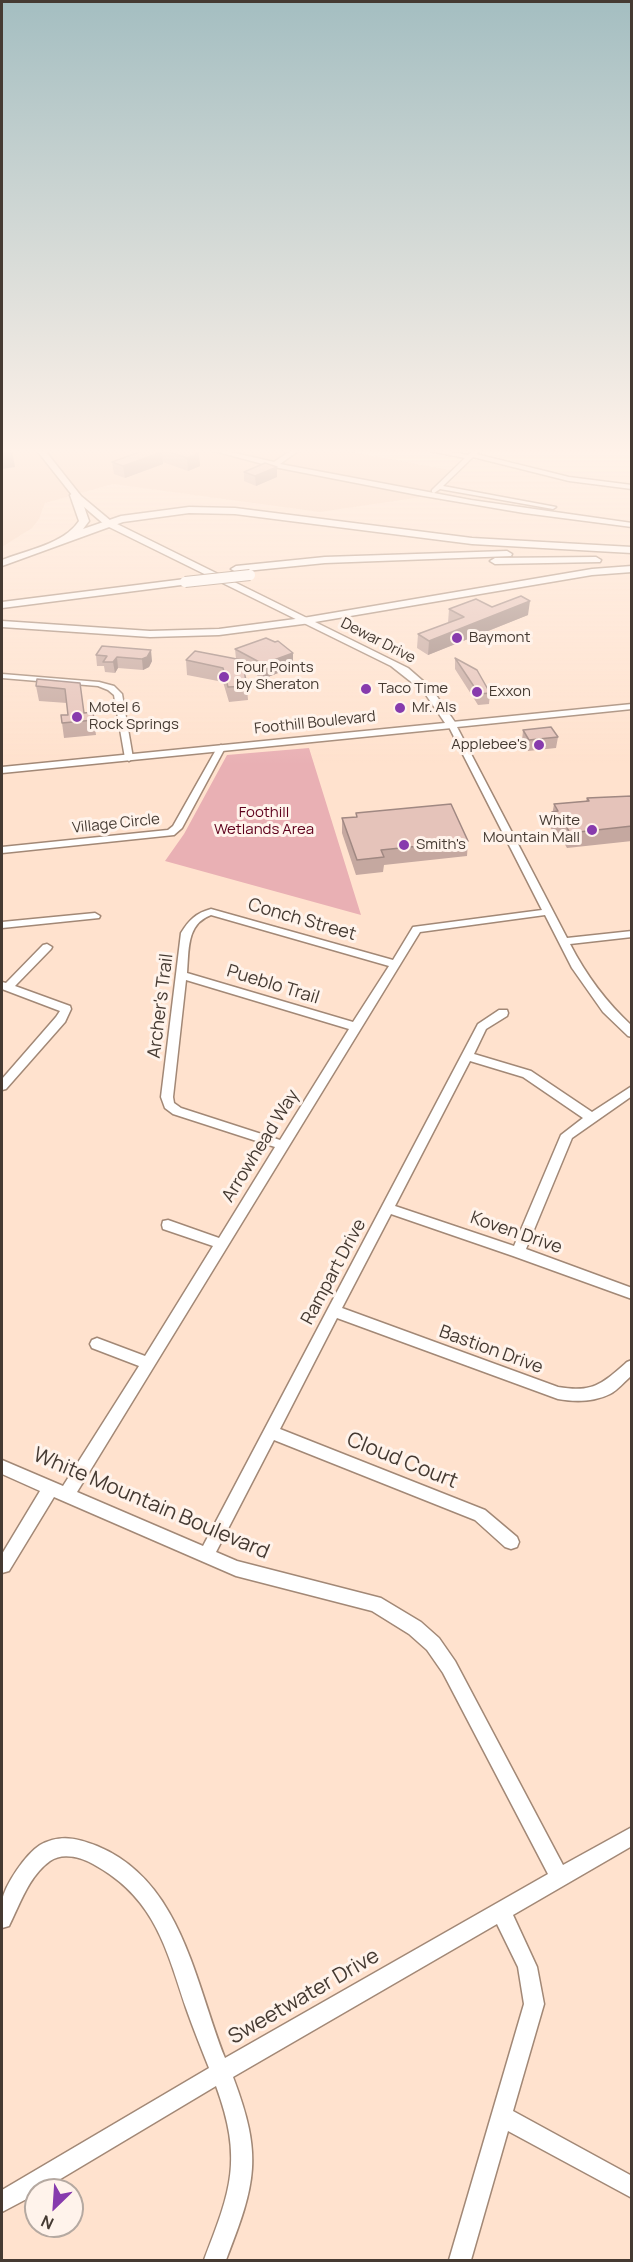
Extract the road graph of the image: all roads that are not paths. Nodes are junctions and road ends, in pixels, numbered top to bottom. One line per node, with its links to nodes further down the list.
1 (26, 554): 5 (highway)
2 (169, 554): 9 (main road, Dewar Drive)
3 (555, 554): 7 (highway)
4 (632, 560): 8 (highway, bridge)
5 (2, 563)
6 (632, 569): 9 (highway)
7 (2, 596)
8 (2, 605)
9 (303, 621): 10 (highway); 13 (main road, Dewar Drive)
10 (2, 624)
11 (2, 676): 15 (street)
12 (632, 706): 13 (street, Foothill Boulevard)
13 (452, 725): 14 (main road, Foothill Boulevard); 18 (street, Dewar Drive)
14 (221, 748): 15 (main road, Foothill Boulevard); 17 (street, Village Circle)
15 (129, 758): 16 (main road, Foothill Boulevard)
16 (2, 770)
17 (2, 850)
18 (548, 912): 23 (street, Dewar Drive); 25 (street, Arrowhead Way)
19 (201, 915): 25 (street, Conch Street); 26 (street, Archer's Trail)
20 (95, 916): 21 (street)
21 (2, 924)
22 (632, 934): 23 (street)
23 (563, 942): 30 (street, Dewar Drive)
24 (47, 947): 27 (street)
25 (395, 964): 31 (street, Arrowhead Way)
26 (181, 975): 31 (street, Pueblo Trail); 37 (street, Archer's Trail)
27 (5, 986): 34 (street)
28 (503, 1013): 33 (street, Rampart Drive)
29 (632, 1016): 30 (street)
30 (618, 1020): 32 (street, Dewar Drive)
31 (356, 1028): 37 (street, Arrowhead Way)
32 (632, 1033)
33 (467, 1056): 36 (street); 38 (street, Rampart Drive)
34 (2, 1086)
35 (632, 1090): 36 (street)
36 (591, 1117): 41 (street)
37 (283, 1145): 40 (street, Arrowhead Way)
38 (387, 1208): 41 (street, Koven Drive); 43 (street, Rampart Drive)
39 (168, 1225): 40 (street)
40 (222, 1244): 45 (street, Arrowhead Way)
41 (518, 1252): 42 (street, Koven Drive)
42 (632, 1294)
43 (334, 1311): 46 (street, Bastion Drive); 47 (street, Rampart Drive)
44 (97, 1344): 45 (street)
45 (148, 1363): 50 (street, Arrowhead Way)
46 (632, 1366)
47 (271, 1432): 51 (street, Cloud Court); 52 (street, Rampart Drive)
48 (2, 1467): 49 (street, White Mountain Boulevard)
49 (51, 1487): 50 (street, White Mountain Boulevard); 53 (street)
50 (67, 1494): 52 (street, White Mountain Boulevard)
51 (511, 1542)
52 (206, 1556): 55 (street, White Mountain Boulevard)
53 (3, 1566)
54 (632, 1836): 55 (street, Sweetwater Drive)
55 (560, 1878): 56 (street, Sweetwater Drive)
56 (501, 1912): 58 (street, Sweetwater Drive); 59 (street)
57 (2, 1919): 58 (street)
58 (221, 2072): 61 (street, Sweetwater Drive); 62 (street)
59 (502, 2116): 60 (street); 63 (street)
60 (632, 2188)
61 (2, 2202)
62 (214, 2260)
63 (460, 2260)

